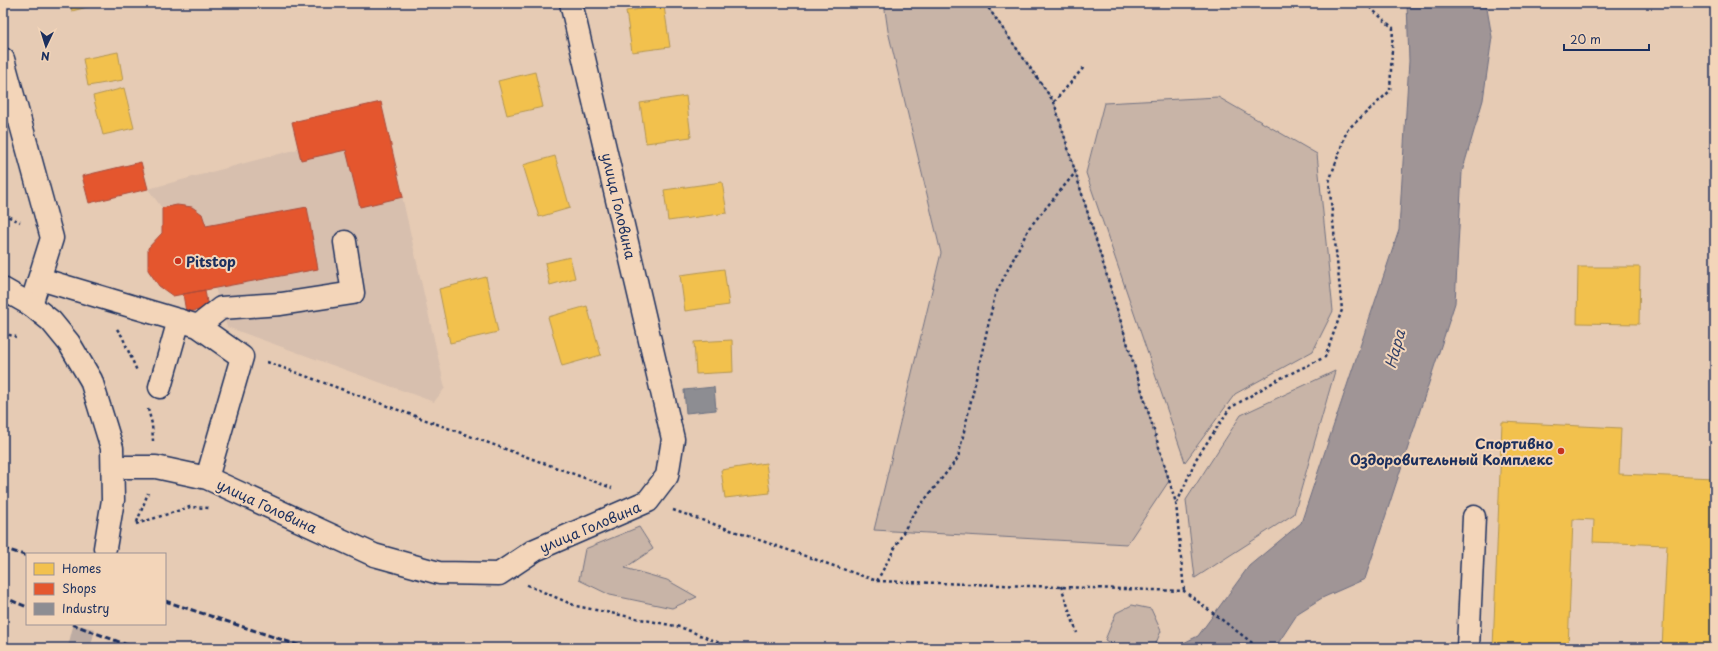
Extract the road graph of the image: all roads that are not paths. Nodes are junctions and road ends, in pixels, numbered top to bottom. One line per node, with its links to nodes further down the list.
1 (571, 3): 10 (street, улица Головина)
2 (3, 59): 4 (street)
3 (344, 242): 7 (street)
4 (40, 279): 6 (street); 7 (street)
5 (3, 289): 6 (street)
6 (32, 306): 9 (street)
7 (189, 323): 8 (street); 10 (street)
8 (160, 387)
9 (113, 467): 10 (street, улица Головина); 12 (street)
10 (207, 478)
11 (1474, 517): 13 (street)
12 (105, 548)
13 (1468, 648)

